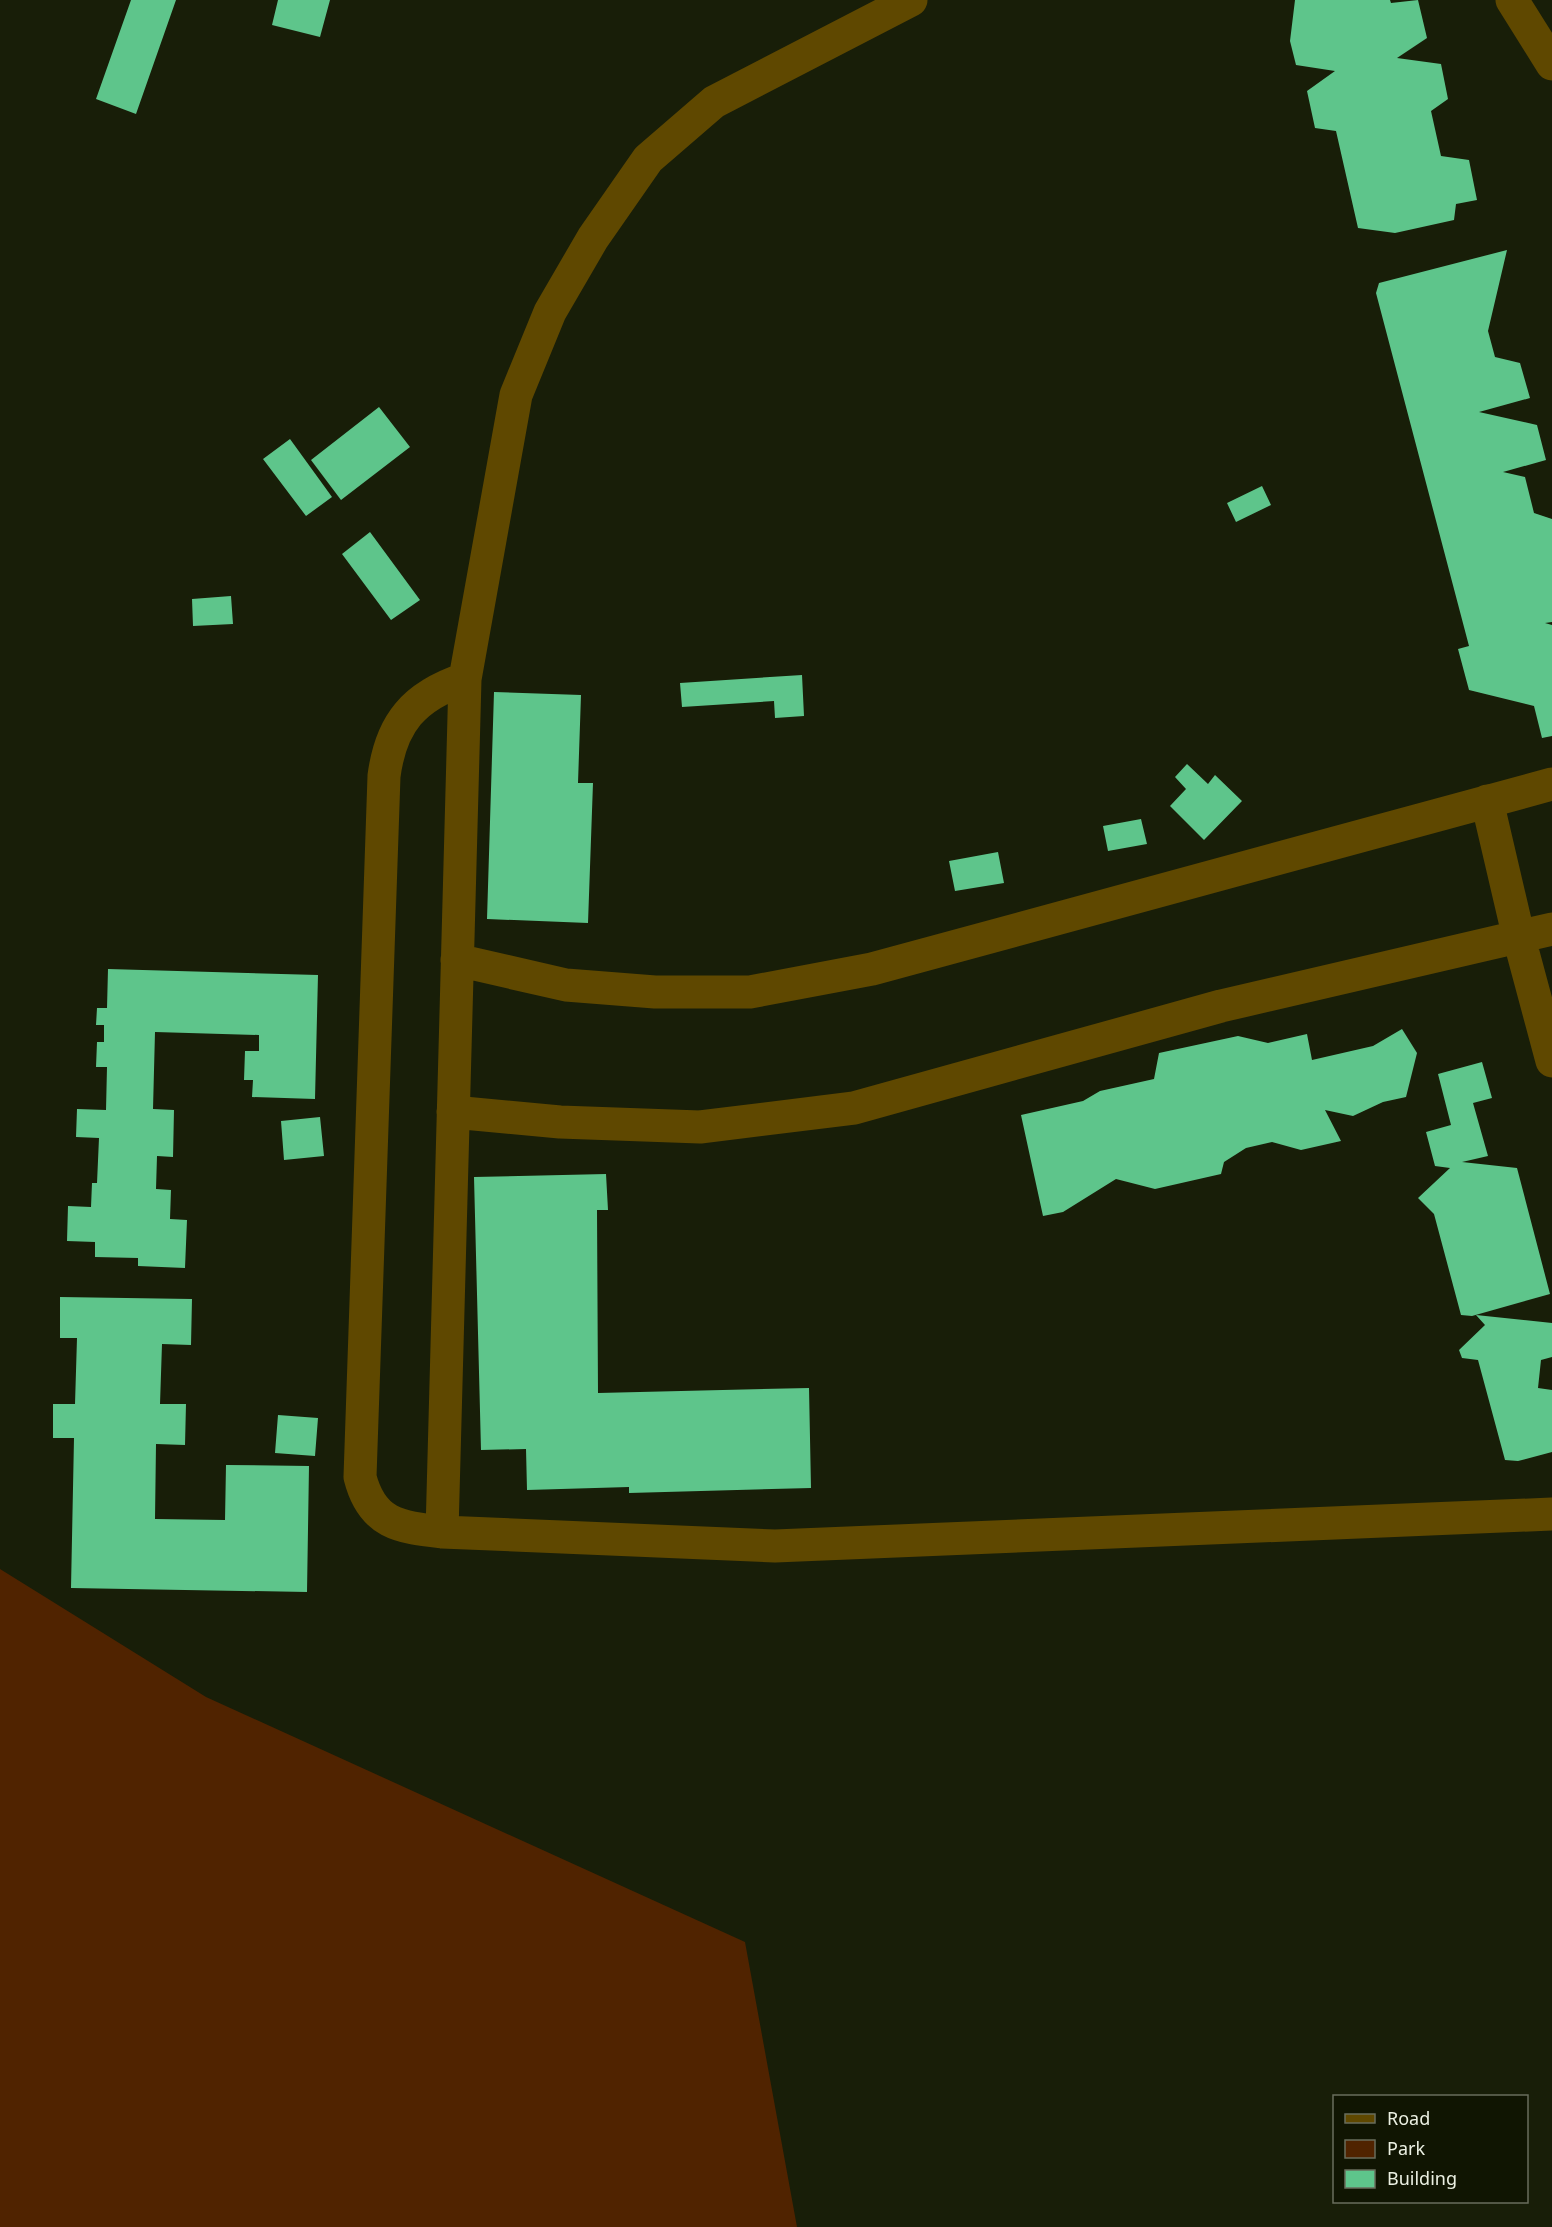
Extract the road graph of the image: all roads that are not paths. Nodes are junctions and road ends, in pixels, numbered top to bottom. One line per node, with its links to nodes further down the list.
1 (911, 0): 4 (street)
2 (1512, 0): 3 (street)
3 (1552, 64)
4 (465, 679): 9 (street); 13 (street)
5 (1552, 784): 6 (street)
6 (1487, 801): 8 (street); 9 (street)
7 (1552, 929): 8 (street)
8 (1519, 938): 10 (street); 11 (street)
9 (457, 960): 11 (street)
10 (1552, 1061)
11 (453, 1112): 13 (street)
12 (1552, 1514): 13 (street)
13 (442, 1532)

